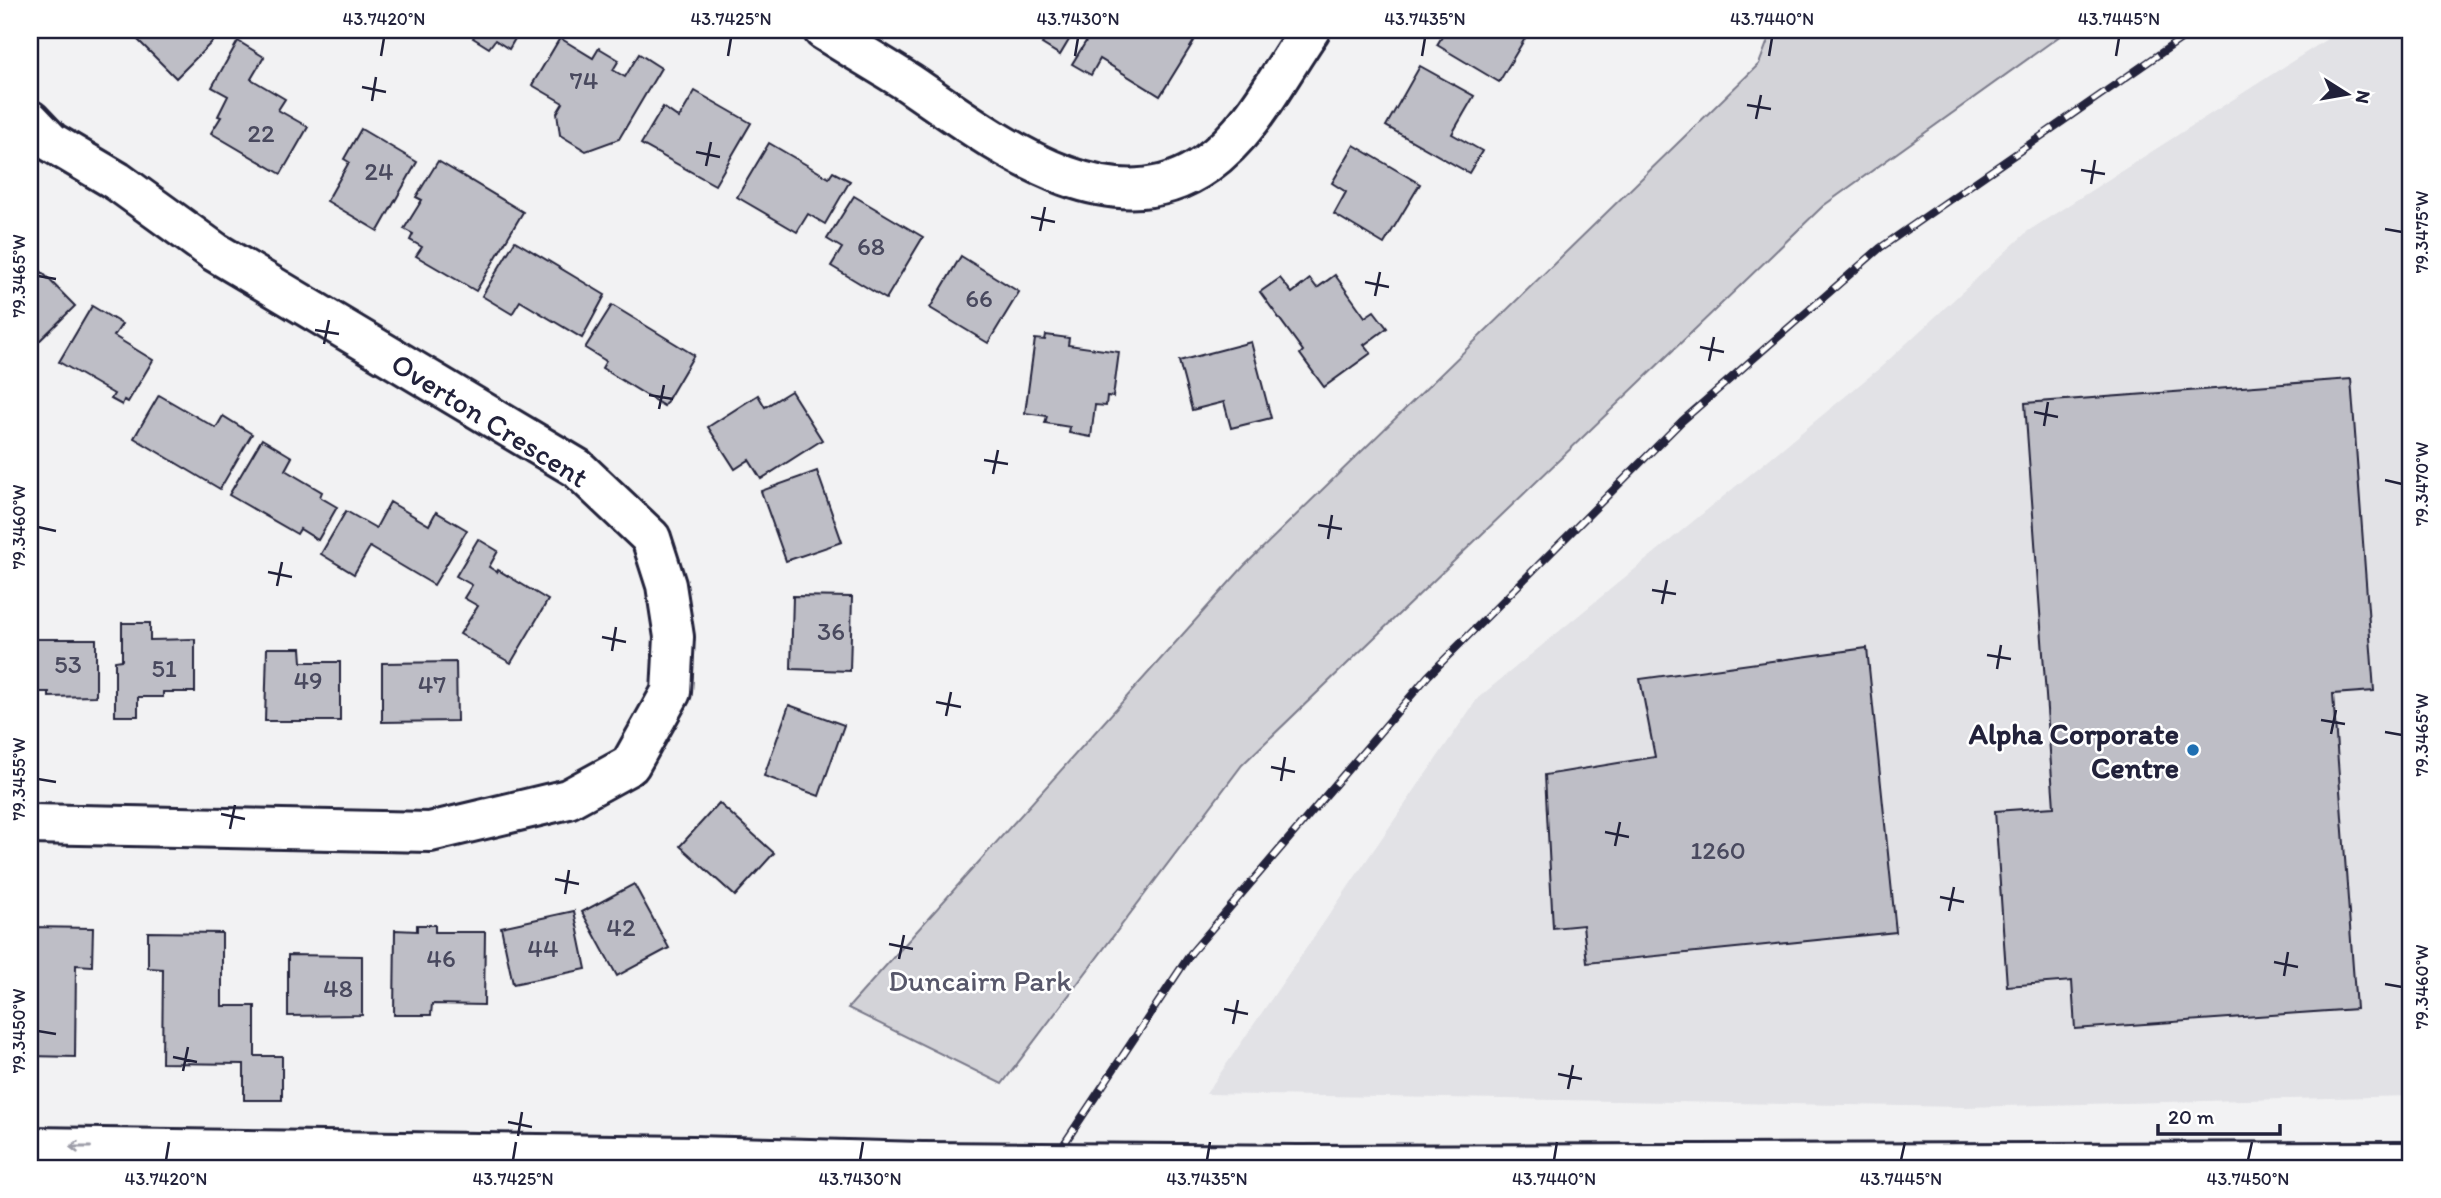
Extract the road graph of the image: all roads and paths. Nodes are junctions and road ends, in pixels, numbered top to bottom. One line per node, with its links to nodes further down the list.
1 (823, 30): 2 (main road)
2 (1310, 30)
3 (30, 120): 4 (main road, Overton Crescent)
4 (30, 824)
5 (30, 1147): 7 (main road, one-way to 5, bridge)
6 (2411, 1162): 7 (main road)
7 (2042, 1166)

